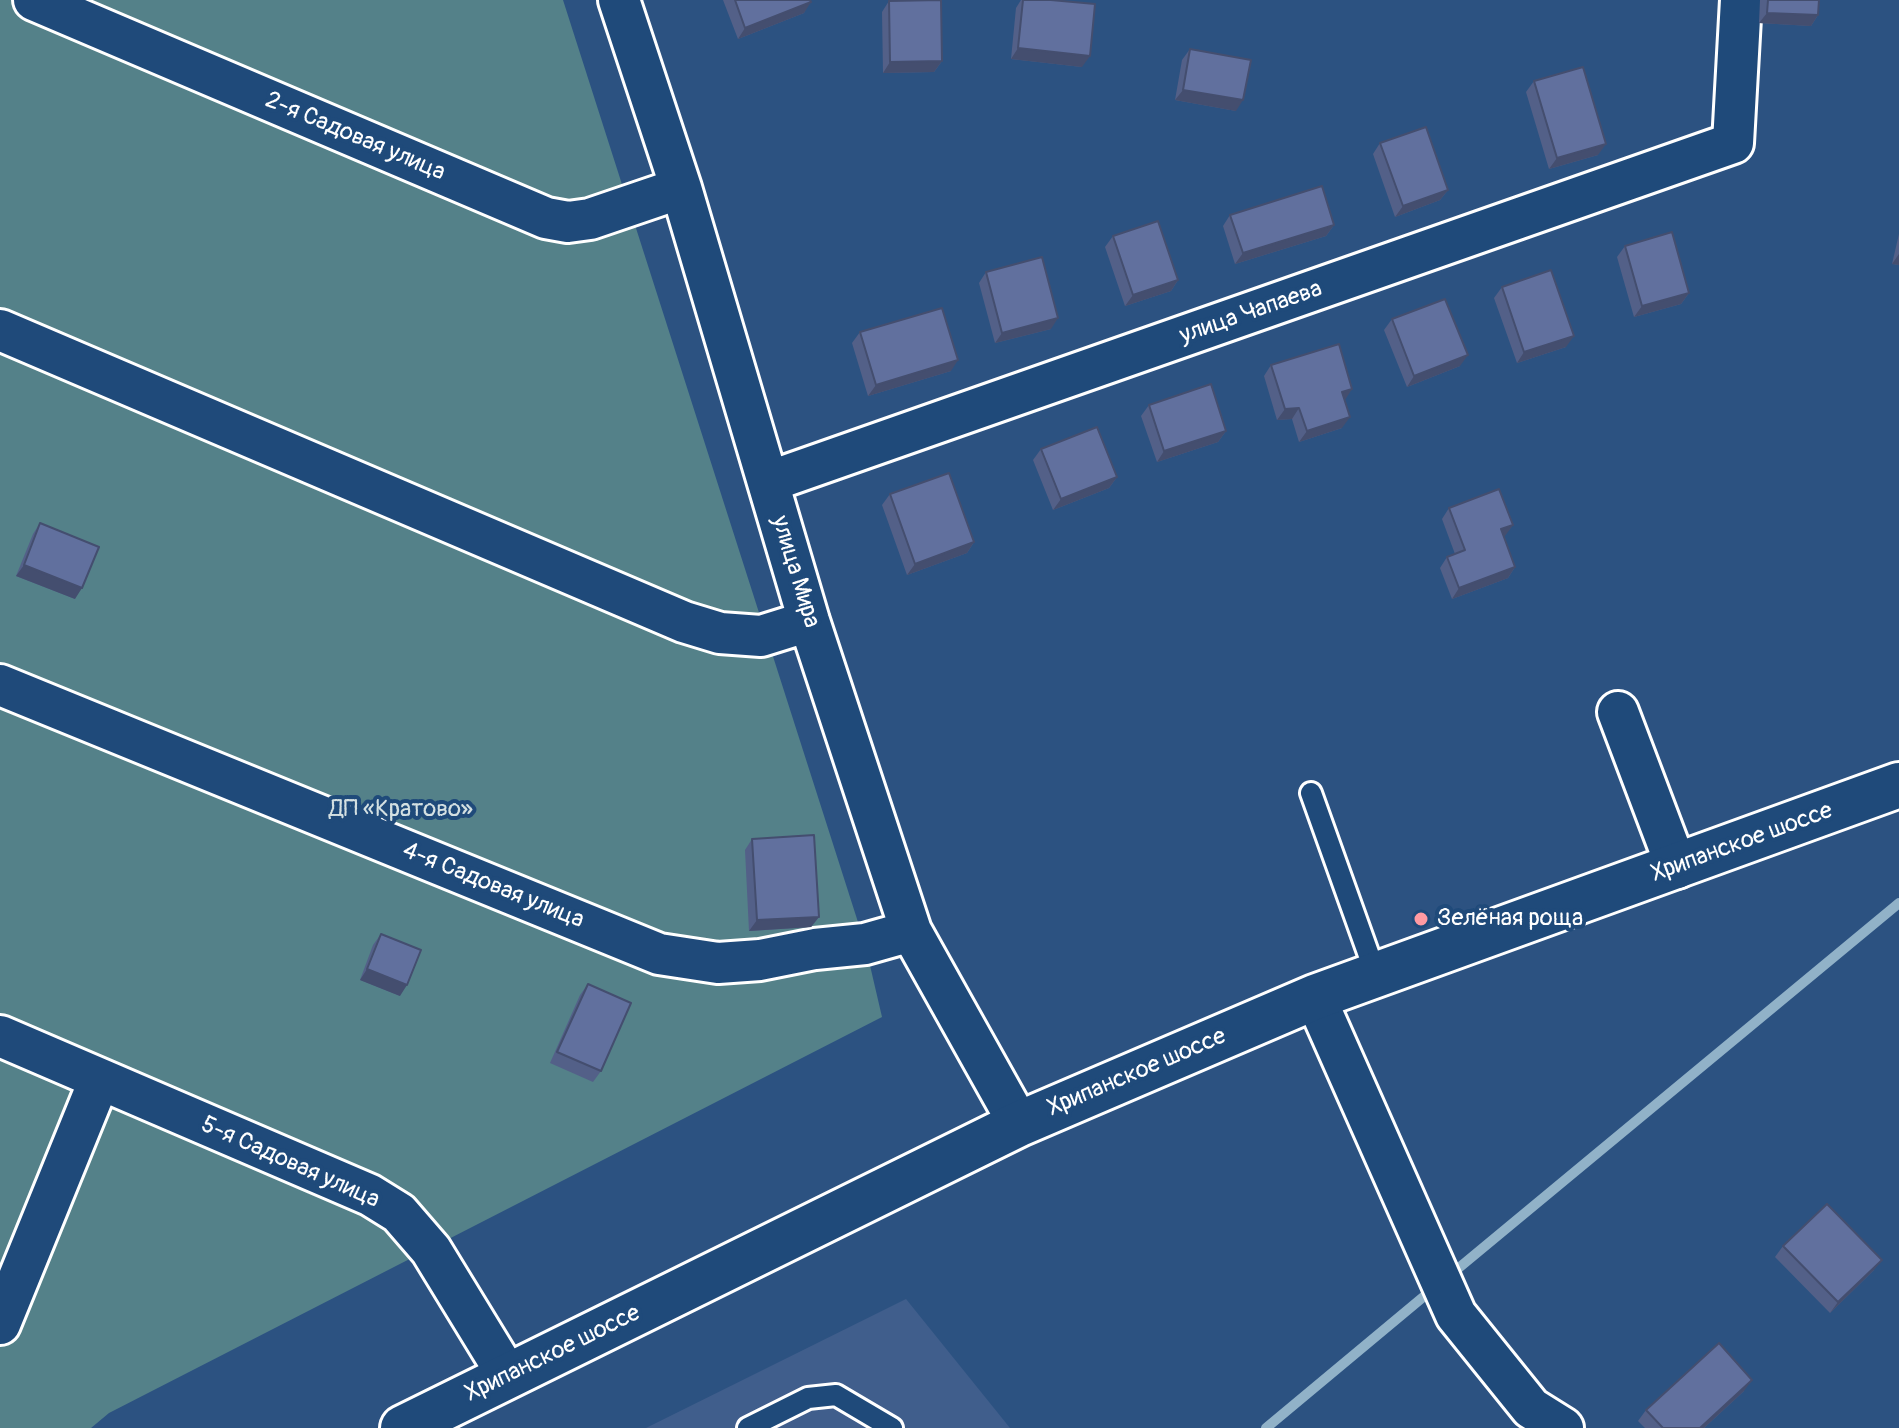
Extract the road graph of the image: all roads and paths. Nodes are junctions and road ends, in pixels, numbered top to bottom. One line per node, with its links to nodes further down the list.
1 (34, 0): 4 (street, 2-я Садовая улица)
2 (619, 0): 4 (street, улица Мира)
3 (1741, 0): 6 (street, улица Чапаева)
4 (681, 188): 6 (street, улица Мира)
5 (0, 330): 7 (street)
6 (768, 482): 7 (street, улица Мира)
7 (809, 621): 13 (street, улица Мира)
8 (0, 685): 13 (street, 4-я Садовая улица)
9 (1618, 712): 12 (street)
10 (1899, 785): 12 (main road, Хрипанское шоссе)
11 (1311, 793): 14 (lane)
12 (1677, 868): 14 (main road, Хрипанское шоссе)
13 (911, 931): 18 (street, улица Мира)
14 (1376, 975): 15 (main road, Хрипанское шоссе)
15 (1315, 997): 18 (main road, Хрипанское шоссе); 24 (street)
16 (0, 1036): 17 (street, 5-я Садовая улица)
17 (99, 1081): 19 (street); 20 (street, 5-я Садовая улица)
18 (1019, 1124): 20 (main road, Хрипанское шоссе)
19 (0, 1324)
20 (508, 1376): 21 (main road, Хрипанское шоссе)
21 (403, 1428)
22 (748, 1428): 23 (lane)
23 (892, 1428)
24 (1563, 1428)

